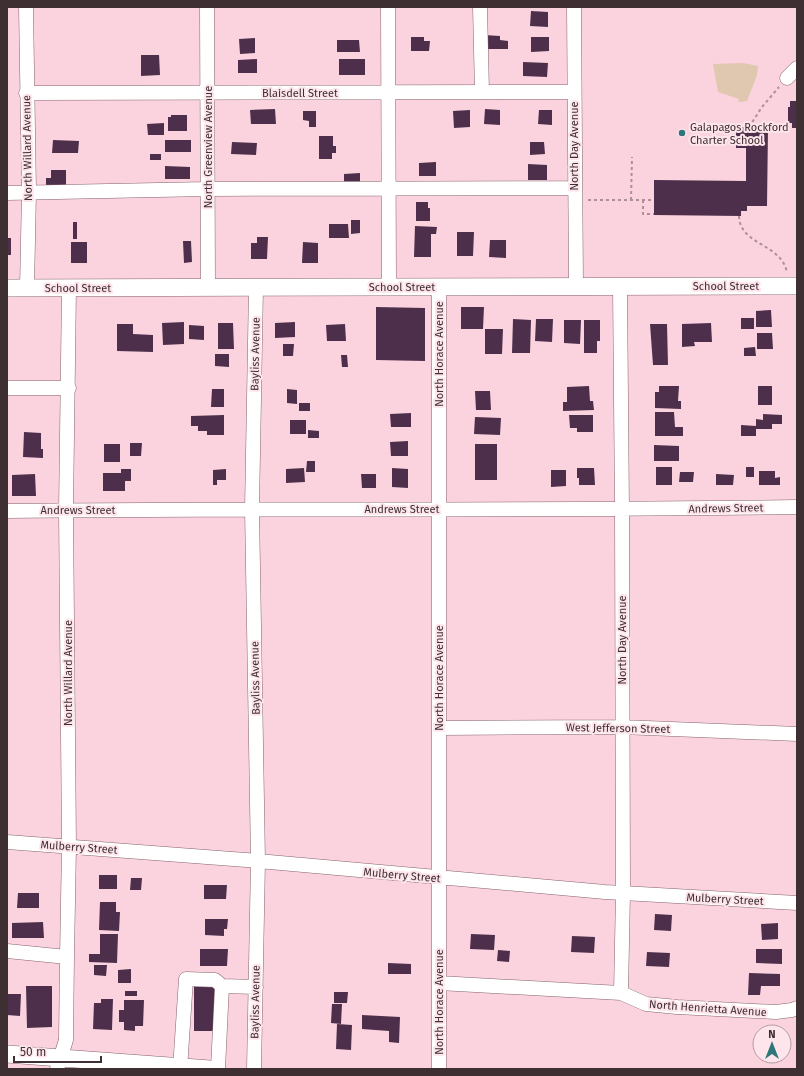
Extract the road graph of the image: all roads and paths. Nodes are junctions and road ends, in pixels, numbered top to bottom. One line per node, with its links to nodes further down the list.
1 (26, 7): 11 (street, North Willard Avenue)
2 (207, 7): 12 (street, North Greenview Avenue)
3 (388, 7): 8 (street)
4 (480, 7): 9 (street)
5 (574, 7): 10 (street, North Day Avenue)
6 (797, 68): 7 (street)
7 (787, 78): 13 (path)
8 (388, 92): 9 (street, Blaisdell Street); 12 (street, Blaisdell Street); 16 (street)
9 (482, 92): 10 (street, Blaisdell Street)
10 (574, 92): 19 (street, North Day Avenue)
11 (26, 93): 12 (street, Blaisdell Street); 17 (street, North Willard Avenue)
12 (207, 94): 15 (street, North Greenview Avenue)
13 (749, 127)
14 (632, 157): 20 (path)
15 (208, 189): 16 (street); 17 (street); 27 (street, North Greenview Avenue)
16 (389, 189): 19 (street); 29 (street)
17 (29, 192): 18 (street); 33 (street, North Willard Avenue)
18 (7, 193)
19 (575, 194): 20 (path); 26 (street, North Day Avenue)
20 (632, 200): 21 (path)
21 (643, 200): 22 (path); 23 (path)
22 (654, 200)
23 (654, 214)
24 (739, 216): 25 (path)
25 (792, 280): 31 (main road, School Street)
26 (576, 286): 30 (main road, School Street); 31 (main road, School Street)
27 (208, 287): 28 (main road, School Street); 34 (main road, School Street)
28 (256, 287): 29 (main road, School Street); 38 (street, Bayliss Avenue)
29 (389, 287): 30 (main road, School Street)
30 (439, 287): 39 (street, North Horace Avenue)
31 (620, 287): 41 (street, North Day Avenue)
32 (7, 288): 33 (main road, School Street)
33 (27, 288): 34 (main road, School Street)
34 (69, 288): 36 (street, North Willard Avenue)
35 (7, 388): 36 (street)
36 (69, 388): 40 (street, North Willard Avenue)
37 (797, 507): 41 (street, Andrews Street)
38 (252, 509): 39 (street, Andrews Street); 40 (street, Andrews Street); 48 (street, Bayliss Avenue)
39 (439, 509): 41 (street, Andrews Street); 44 (street, North Horace Avenue)
40 (66, 510): 42 (street, Andrews Street); 47 (street, North Willard Avenue)
41 (622, 510): 43 (street, North Day Avenue)
42 (7, 511)
43 (622, 727): 44 (street, West Jefferson Street); 45 (street, West Jefferson Street); 50 (street, North Day Avenue)
44 (439, 728): 49 (street, North Horace Avenue)
45 (797, 734)
46 (7, 842): 47 (street, Mulberry Street)
47 (69, 846): 48 (street, Mulberry Street); 53 (street, North Willard Avenue)
48 (258, 861): 49 (street, Mulberry Street); 56 (street, Bayliss Avenue)
49 (439, 878): 50 (street, Mulberry Street); 54 (street, North Horace Avenue)
50 (623, 893): 51 (street, Mulberry Street); 57 (street, North Day Avenue)
51 (797, 903)
52 (7, 951): 53 (street)
53 (67, 956): 60 (street, North Willard Avenue)
54 (439, 983): 57 (street); 67 (street, North Horace Avenue)
55 (222, 986): 56 (street); 63 (street); 65 (street)
56 (256, 986): 66 (street, Bayliss Avenue)
57 (621, 993): 58 (street, North Henrietta Avenue)
58 (797, 1008)
59 (7, 1054): 60 (main road)
60 (59, 1063): 61 (main road)
61 (78, 1064): 62 (main road)
62 (152, 1067): 63 (main road)
63 (180, 1068): 64 (main road)
64 (210, 1069)
65 (218, 1069)
66 (254, 1069)
67 (439, 1069)

